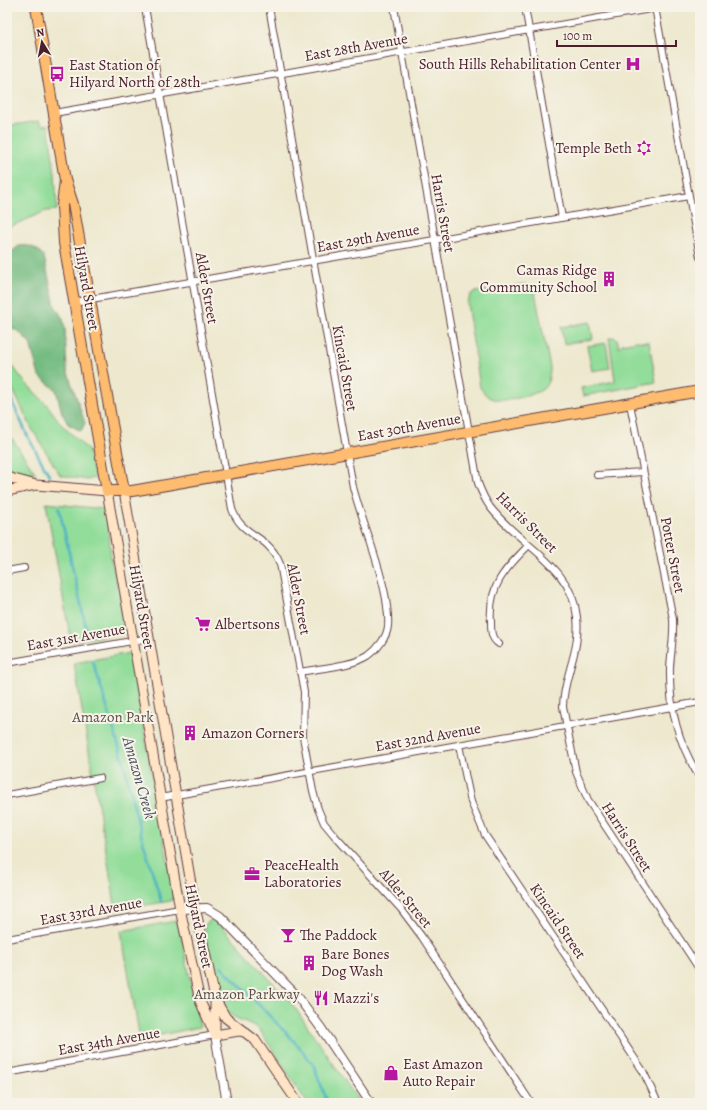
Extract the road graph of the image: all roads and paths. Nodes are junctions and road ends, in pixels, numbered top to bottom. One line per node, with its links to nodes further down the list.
1 (36, 7): 12 (main road, Hilyard Street)
2 (145, 7): 11 (street, Alder Street)
3 (269, 7): 10 (street, Kincaid Street)
4 (394, 7): 9 (street, Harris Street)
5 (525, 7): 8 (street)
6 (662, 7): 7 (street, East 28th Avenue)
7 (655, 8): 8 (street, East 28th Avenue); 14 (street)
8 (529, 30): 9 (street, East 28th Avenue); 15 (street)
9 (402, 52): 10 (street, East 28th Avenue); 16 (street, Harris Street)
10 (280, 74): 11 (street, East 28th Avenue); 18 (street, Kincaid Street)
11 (161, 94): 12 (street, East 28th Avenue); 19 (street, Alder Street)
12 (54, 113): 13 (main road, Hilyard Street)
13 (65, 180): 20 (main road, Hilyard Street); 21 (main road, Hilyard Street)
14 (689, 196): 15 (street, East 29th Avenue); 17 (street)
15 (562, 218): 16 (street, East 29th Avenue)
16 (435, 240): 18 (street, East 29th Avenue); 24 (street, Harris Street)
17 (700, 257)
18 (313, 261): 19 (street, East 29th Avenue); 25 (street, Kincaid Street)
19 (193, 281): 20 (street, East 29th Avenue); 27 (street, Alder Street)
20 (90, 299): 21 (street, East 29th Avenue); 33 (main road, Hilyard Street)
21 (74, 302): 32 (main road, Hilyard Street)
22 (700, 391): 23 (main road, East 30th Avenue)
23 (630, 404): 24 (main road, East 30th Avenue); 26 (street, Potter Street)
24 (468, 433): 25 (main road, East 30th Avenue); 34 (street, Harris Street)
25 (347, 453): 27 (main road, East 30th Avenue); 41 (street, Kincaid Street)
26 (643, 472): 28 (street); 43 (street, Potter Street)
27 (226, 475): 33 (main road, East 30th Avenue); 41 (street, Alder Street)
28 (597, 476)
29 (7, 477): 30 (main road)
30 (36, 485): 31 (main road); 32 (main road)
31 (7, 491)
32 (107, 491): 33 (main road); 38 (main road, Hilyard Street)
33 (124, 491): 37 (main road, Hilyard Street)
34 (529, 545): 39 (street); 44 (street, Harris Street)
35 (24, 568): 36 (street)
36 (7, 571)
37 (149, 638): 38 (street, East 31st Avenue); 49 (main road, Hilyard Street)
38 (133, 641): 40 (street, East 31st Avenue); 51 (main road, Hilyard Street)
39 (499, 644)
40 (7, 663)
41 (300, 672): 46 (street, Alder Street)
42 (700, 702): 43 (street, East 32nd Avenue)
43 (673, 707): 44 (street, East 32nd Avenue); 48 (street, Potter Street)
44 (566, 726): 45 (street, East 32nd Avenue); 55 (street, Harris Street)
45 (459, 745): 46 (street, East 32nd Avenue); 64 (street, Kincaid Street)
46 (309, 771): 49 (street, East 32nd Avenue); 63 (street, Alder Street)
47 (100, 778): 50 (street)
48 (700, 778)
49 (175, 795): 51 (street, East 32nd Avenue); 52 (main road, Hilyard Street)
50 (7, 796)
51 (160, 798): 53 (main road, Hilyard Street)
52 (195, 907): 53 (street); 56 (main road, Hilyard Street); 62 (street)
53 (180, 909): 54 (street, East 33rd Avenue); 58 (main road, Hilyard Street)
54 (7, 939)
55 (700, 970)
56 (215, 998): 57 (main road); 58 (main road, Hilyard Street)
57 (247, 1032): 58 (main road); 61 (main road)
58 (215, 1035): 59 (street, East 34th Avenue); 60 (street, Hilyard Street)
59 (7, 1073)
60 (227, 1103)
61 (298, 1103)
62 (371, 1103)
63 (532, 1103)
64 (658, 1103)

